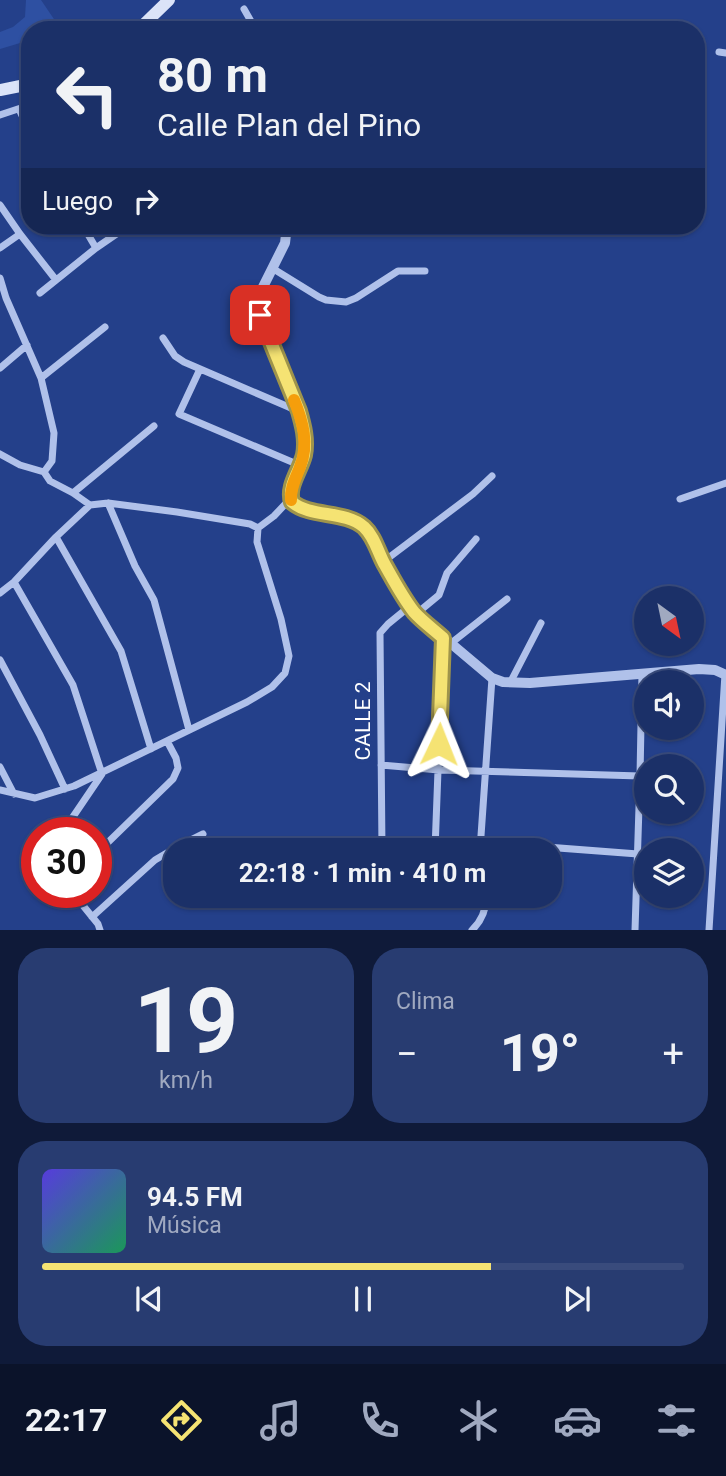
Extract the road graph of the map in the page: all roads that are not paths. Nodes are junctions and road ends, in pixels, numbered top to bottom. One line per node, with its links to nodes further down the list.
1 (169, 0): 3 (main road)
2 (244, 9): 4 (street)
3 (147, 21)
4 (251, 21)
5 (21, 86): 6 (main road)
6 (0, 90)
7 (19, 109): 8 (street); 9 (street)
8 (21, 113)
9 (0, 115)
10 (0, 205): 11 (street)
11 (20, 234): 15 (street); 20 (street)
12 (88, 235): 16 (street)
13 (115, 235): 16 (street)
14 (286, 235): 17 (street)
15 (0, 248)
16 (96, 248): 20 (street)
17 (272, 268): 18 (street); 28 (street)
18 (425, 271)
19 (0, 278): 24 (street)
20 (56, 280): 21 (street)
21 (40, 293)
22 (105, 327): 27 (street)
23 (163, 338): 26 (street)
24 (27, 345): 25 (street); 27 (street)
25 (0, 368)
26 (200, 369): 28 (street); 31 (street)
27 (41, 378): 32 (street)
28 (299, 411): 31 (street)
29 (154, 426): 35 (street)
30 (0, 454): 32 (street)
31 (301, 464): 36 (street)
32 (44, 472): 35 (street)
33 (492, 476): 43 (street)
34 (726, 483): 37 (street)
35 (73, 493): 39 (street)
36 (290, 498): 40 (street); 43 (street)
37 (680, 499)
38 (108, 503): 39 (street); 40 (street); 56 (street)
39 (90, 505): 41 (street)
40 (258, 528): 56 (street)
41 (56, 537): 44 (street); 58 (street)
42 (476, 539): 47 (street, CALLE 2)
43 (383, 562): 47 (street)
44 (14, 582): 45 (street); 63 (street)
45 (0, 593)
46 (507, 599): 49 (street)
47 (413, 610): 49 (street); 59 (street, CALLE 2)
48 (541, 623): 55 (street)
49 (446, 641): 54 (street); 61 (street)
50 (0, 660): 65 (street)
51 (685, 670): 53 (street)
52 (634, 674): 55 (street)
53 (725, 674): 83 (street)
54 (492, 678): 55 (street); 62 (street)
55 (510, 683)
56 (189, 730): 57 (street)
57 (167, 741): 58 (street); 70 (street)
58 (151, 749): 63 (street)
59 (381, 765): 61 (street); 71 (street, CALLE 2)
60 (0, 767): 67 (street)
61 (439, 770): 62 (street); 72 (street)
62 (485, 771): 64 (street); 73 (street)
63 (102, 774): 65 (street); 68 (street)
64 (634, 776)
65 (65, 789): 67 (street)
66 (0, 790): 67 (street)
67 (14, 794)
68 (73, 817)
69 (203, 834): 79 (street)
70 (112, 838)
71 (382, 838)
72 (436, 838)
73 (481, 838)
74 (562, 850): 75 (street)
75 (634, 854)
76 (85, 908): 79 (street)
77 (485, 908): 81 (street)
78 (636, 908): 82 (street)
79 (92, 916): 80 (street)
80 (100, 930)
81 (472, 930)
82 (635, 930)
83 (709, 930)

